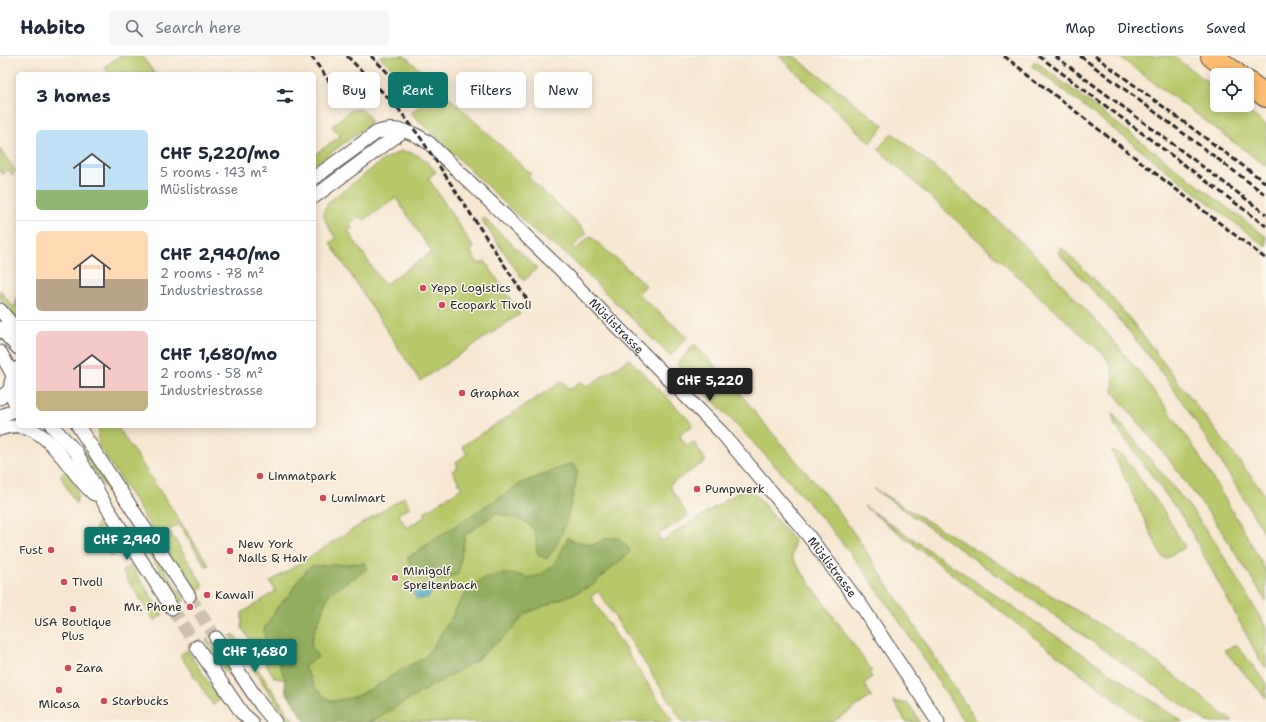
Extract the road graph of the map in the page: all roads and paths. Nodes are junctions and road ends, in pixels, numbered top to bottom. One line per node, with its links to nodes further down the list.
1 (1212, 56): 2 (highway)
2 (1228, 68)
3 (1254, 87): 4 (highway)
4 (1266, 96)
5 (403, 131): 6 (street, Müslistrasse); 7 (street); 30 (street, Müslistrasse)
6 (316, 177)
7 (316, 196)
8 (0, 310): 10 (street)
9 (0, 328): 11 (street)
10 (16, 329)
11 (16, 346)
12 (0, 352): 13 (street)
13 (16, 372): 14 (street)
14 (5, 394): 15 (street)
15 (16, 404)
16 (16, 408): 17 (street)
17 (0, 417)
18 (16, 426): 22 (street)
19 (25, 428): 23 (street)
20 (54, 428): 23 (street)
21 (79, 428): 24 (street)
22 (0, 429)
23 (103, 501): 25 (street)
24 (188, 596)
25 (172, 608)
26 (216, 638): 29 (street)
27 (197, 647): 28 (street)
28 (247, 719)
29 (275, 722)
30 (938, 722)

